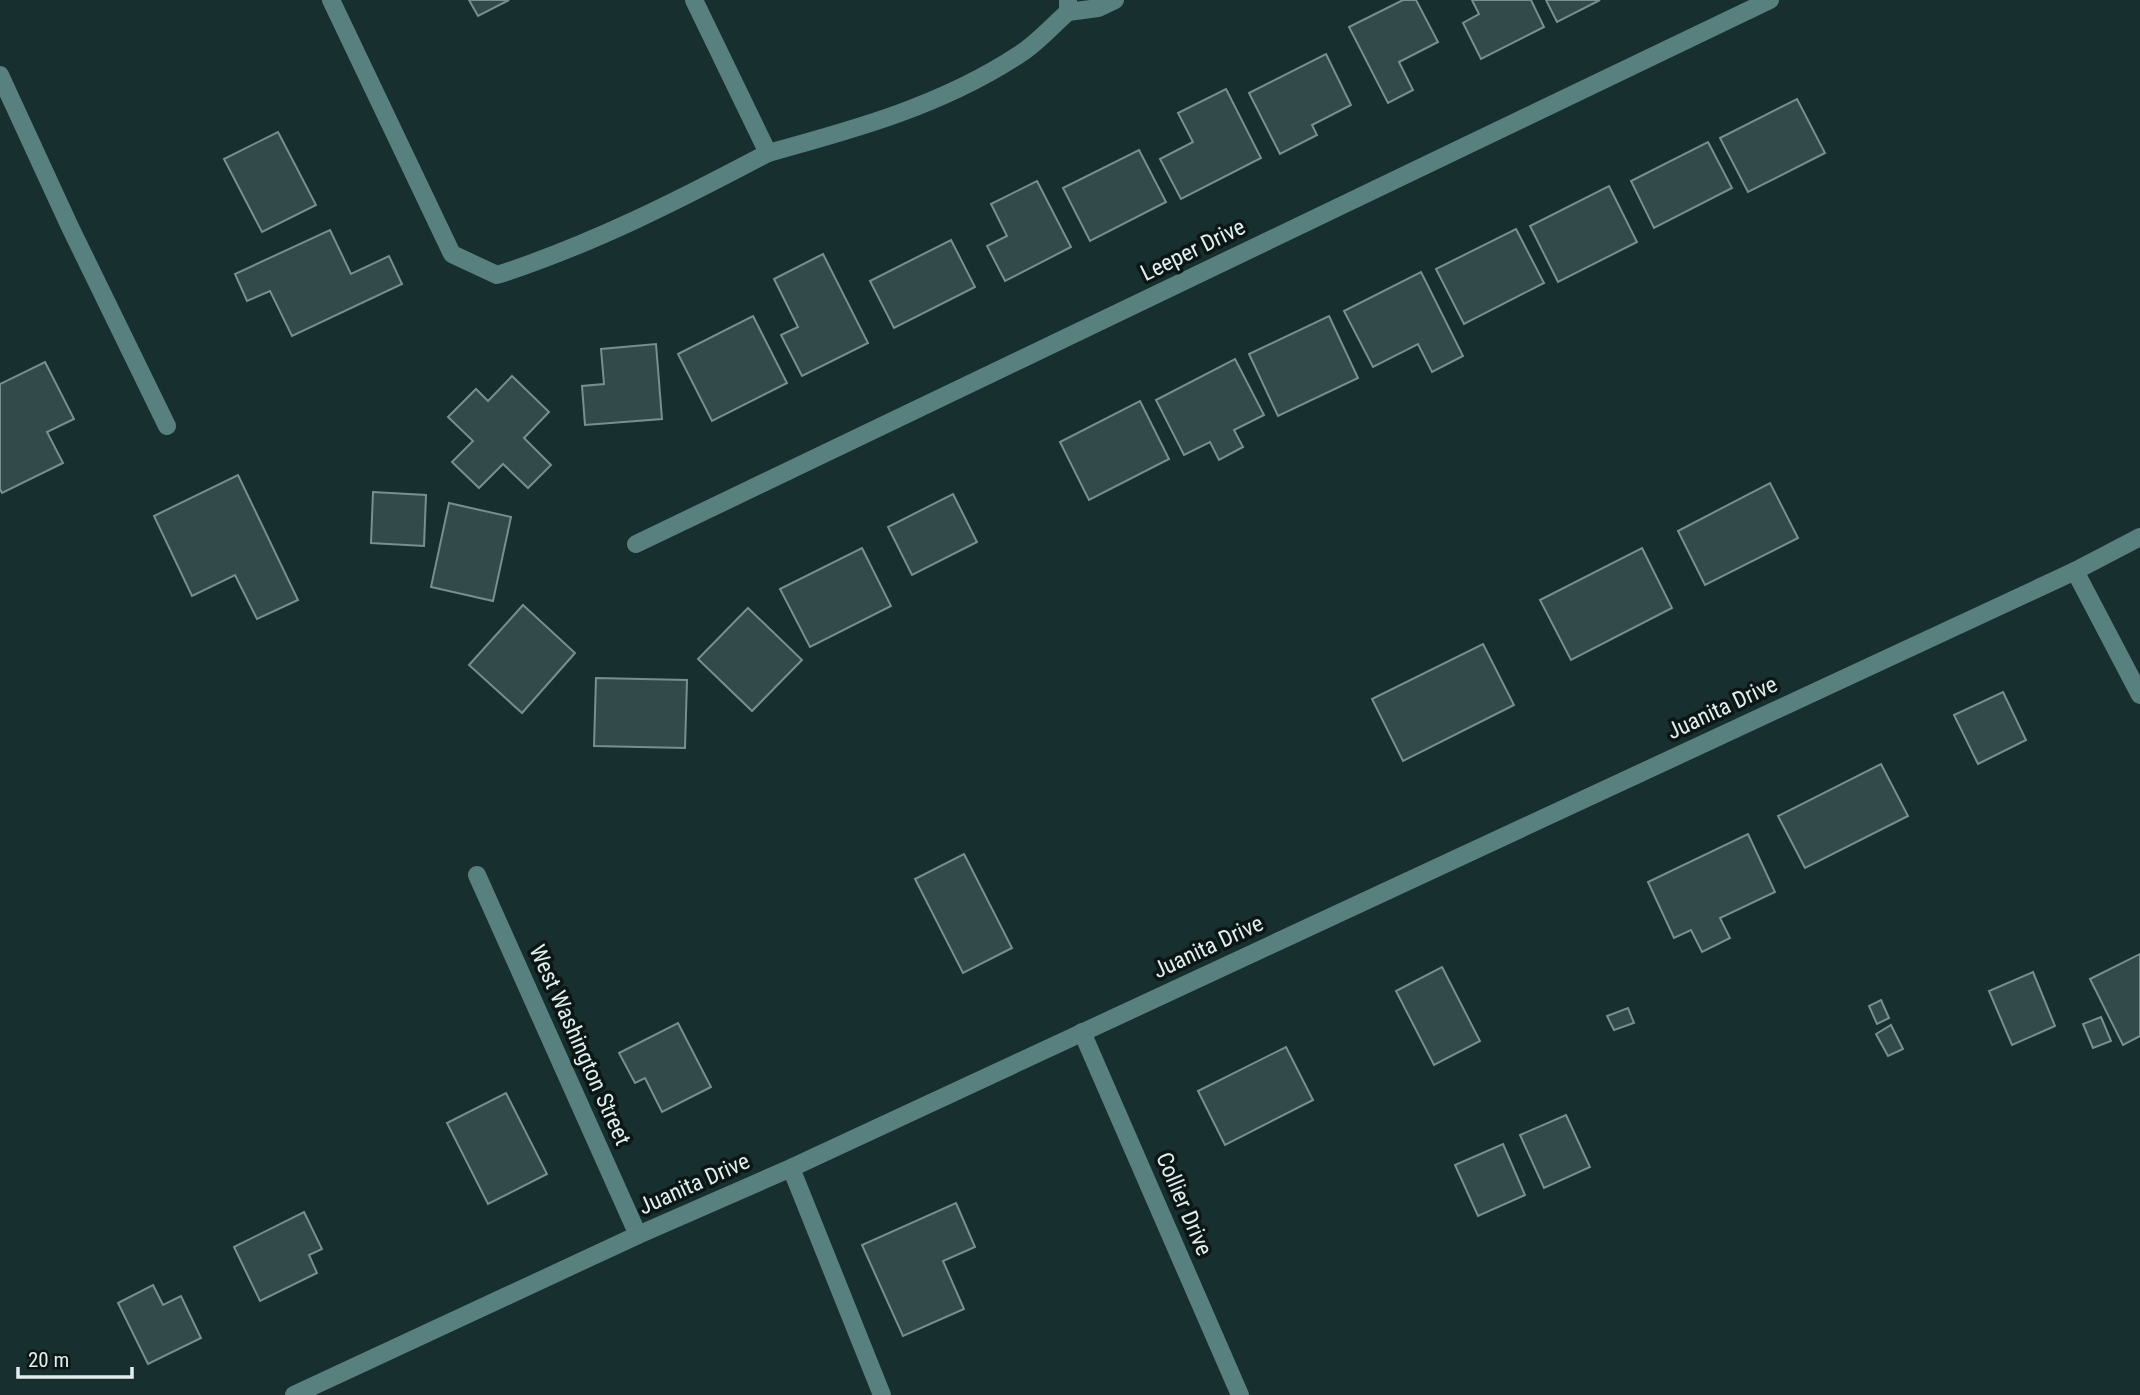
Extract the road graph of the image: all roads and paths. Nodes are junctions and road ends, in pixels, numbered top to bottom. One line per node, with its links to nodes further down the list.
1 (331, 0): 7 (street)
2 (694, 0): 7 (street)
3 (1115, 0): 5 (street)
4 (1770, 0): 10 (street, Leeper Drive)
5 (1068, 6): 7 (street)
6 (0, 75): 8 (street)
7 (768, 153)
8 (167, 426)
9 (2140, 537): 11 (street, Juanita Drive)
10 (636, 544)
11 (2075, 570): 12 (street); 14 (street, Juanita Drive)
12 (2140, 695)
13 (477, 875): 16 (street, West Washington Street)
14 (1083, 1032): 15 (street, Juanita Drive); 19 (street, Collier Drive)
15 (791, 1168): 16 (street, Juanita Drive); 18 (street)
16 (638, 1235): 17 (street, Juanita Drive)
17 (294, 1395)
18 (882, 1395)
19 (1240, 1395)

